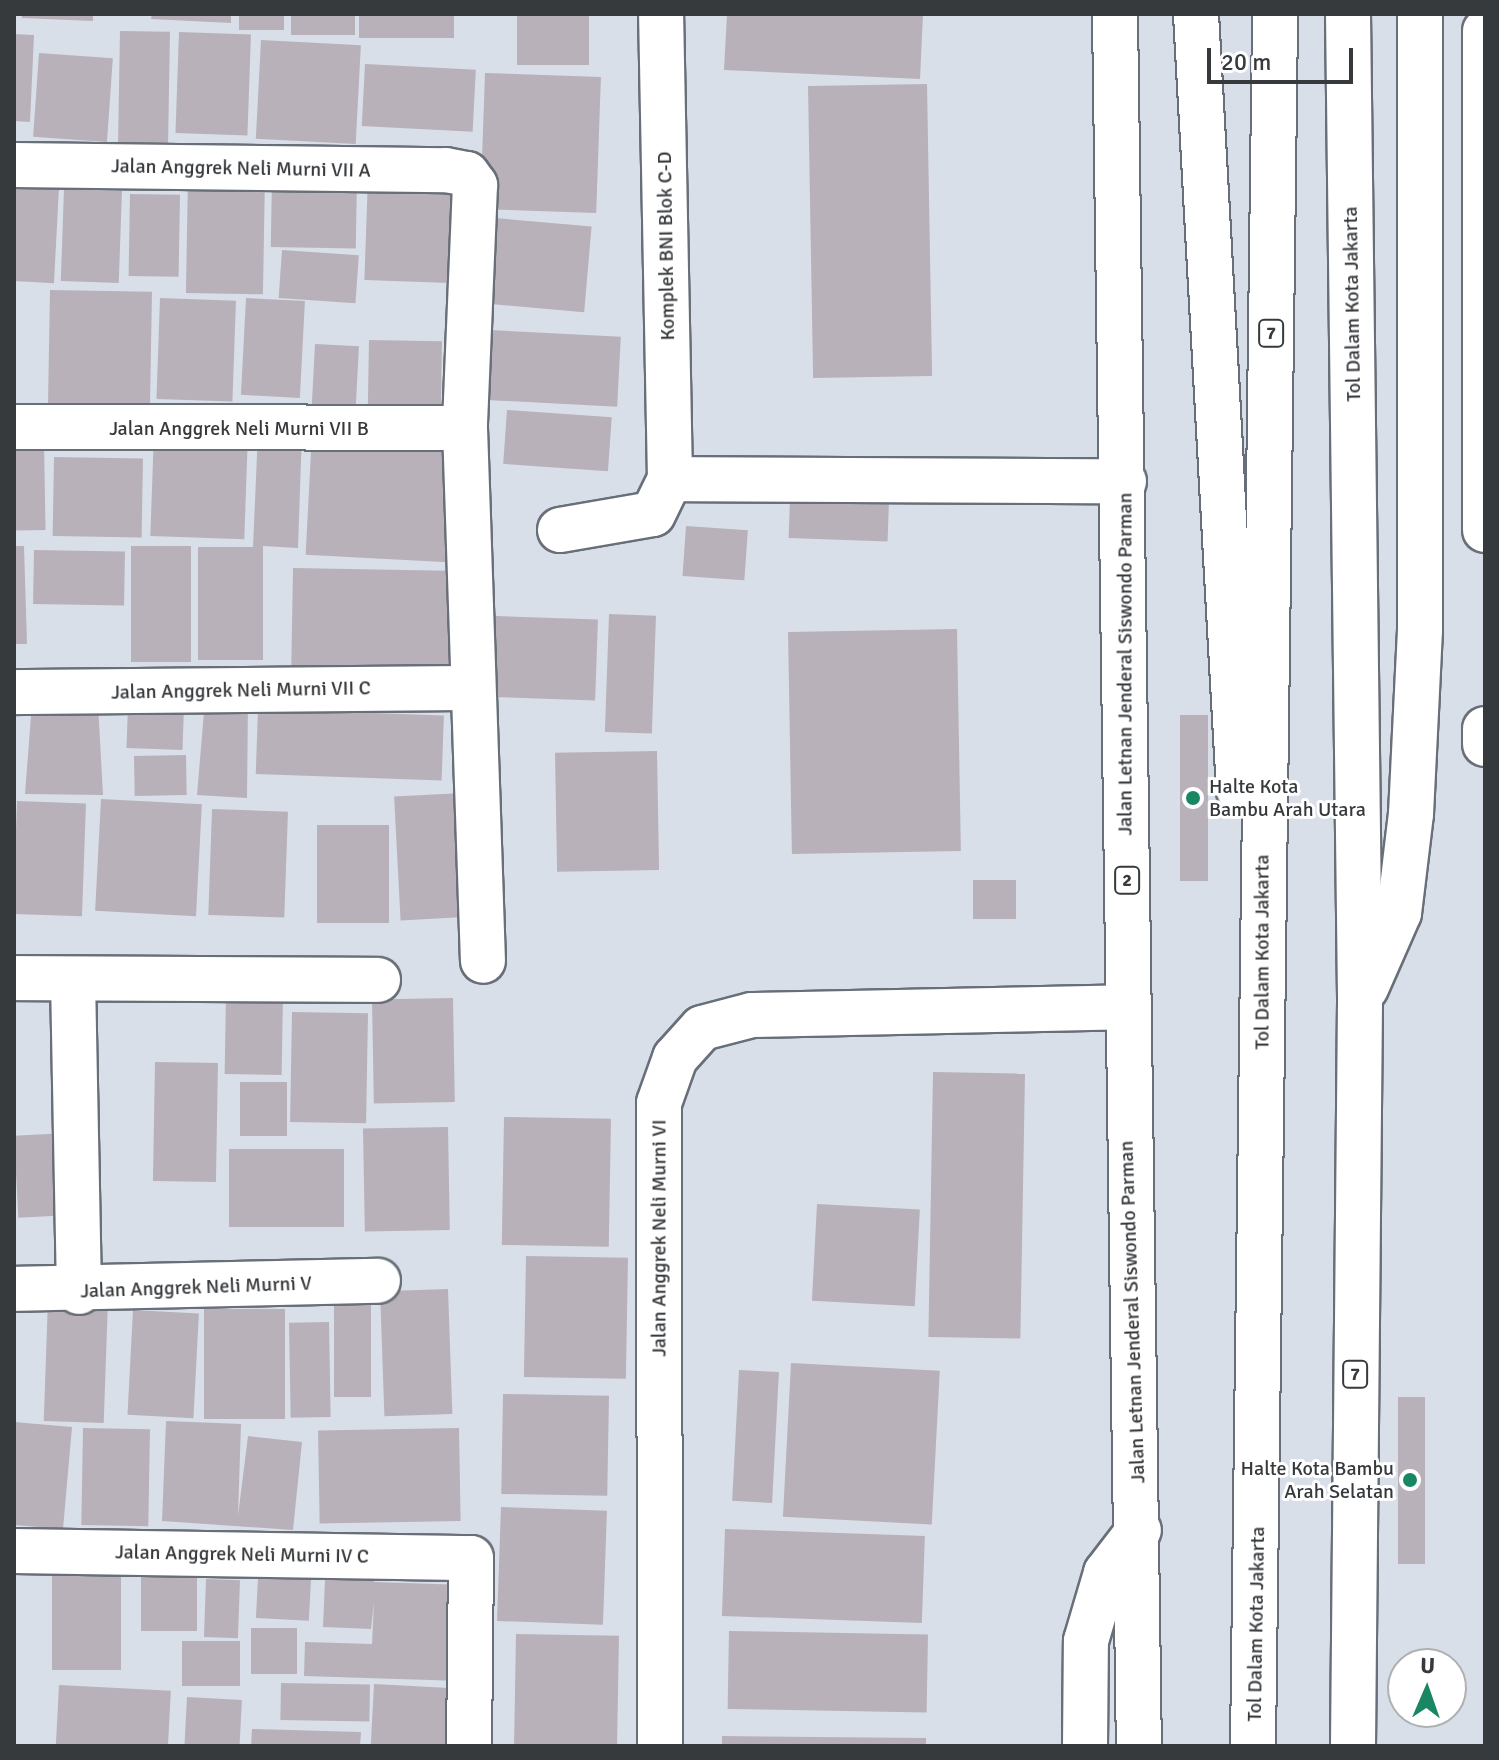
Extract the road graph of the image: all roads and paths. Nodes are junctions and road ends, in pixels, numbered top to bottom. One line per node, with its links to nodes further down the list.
1 (661, 14): 11 (main road, Komplek BNI Blok C-D)
2 (1115, 14): 12 (main road, Jalan Letnan Jenderal Siswondo Parman / 2)
3 (1196, 14): 19 (main road)
4 (1275, 14): 19 (main road, Tol Dalam Kota Jakarta / 7)
5 (1348, 14): 24 (main road, Tol Dalam Kota Jakarta / 7)
6 (1420, 14): 24 (main road)
7 (1485, 31): 14 (main road)
8 (14, 165): 10 (main road, Jalan Anggrek Neli Murni VII A)
9 (14, 427): 10 (main road, Jalan Anggrek Neli Murni VII B)
10 (465, 428): 15 (main road)
11 (670, 479): 12 (main road); 13 (main road, Komplek BNI Blok C-D)
12 (1124, 481): 25 (main road, Jalan Letnan Jenderal Siswondo Parman / 2)
13 (560, 530)
14 (1485, 530)
15 (469, 688): 16 (main road, Jalan Anggrek Neli Murni VII C); 20 (main road)
16 (14, 692)
17 (1485, 729): 18 (main road)
18 (1485, 744)
19 (1261, 927): 35 (main road, Tol Dalam Kota Jakarta / 7)
20 (483, 961)
21 (14, 978): 22 (main road)
22 (73, 979): 23 (main road); 28 (main road)
23 (378, 980)
24 (1360, 1003): 36 (main road, Tol Dalam Kota Jakarta / 7)
25 (1128, 1007): 29 (main road, Jalan Letnan Jenderal Siswondo Parman / 2); 32 (main road, Jalan Anggrek Neli Murni VI)
26 (378, 1281): 28 (main road, Jalan Anggrek Neli Murni V)
27 (14, 1289): 28 (main road, Jalan Anggrek Neli Murni V)
28 (79, 1292)
29 (1139, 1530): 33 (main road); 34 (main road, Jalan Letnan Jenderal Siswondo Parman / 2)
30 (14, 1551): 31 (main road, Jalan Anggrek Neli Murni IV C)
31 (469, 1746)
32 (660, 1746)
33 (1085, 1746)
34 (1139, 1746)
35 (1253, 1746)
36 (1353, 1746)

